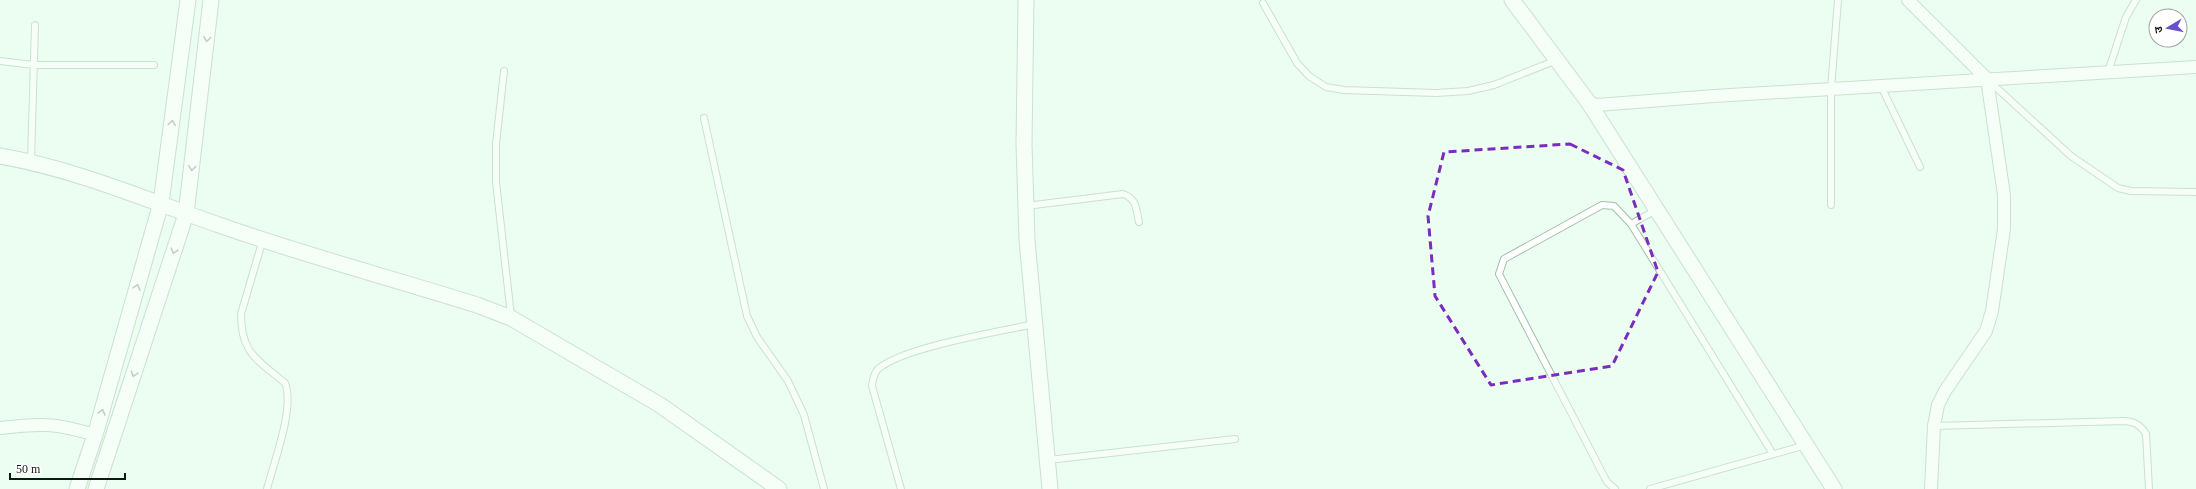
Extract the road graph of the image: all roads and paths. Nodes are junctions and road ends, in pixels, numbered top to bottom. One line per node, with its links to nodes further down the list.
1 (188, 0): 26 (street, one-way to 1)
2 (210, 0): 30 (street, one-way to 30)
3 (1026, 0): 28 (street)
4 (1512, 0): 10 (street)
5 (1838, 0): 19 (lane)
6 (1908, 0): 17 (street)
7 (2136, 0): 16 (lane)
8 (1263, 3): 10 (lane)
9 (35, 25): 13 (lane)
10 (1557, 60): 20 (street)
11 (0, 61): 13 (lane)
12 (154, 64): 13 (lane)
13 (34, 65): 23 (lane)
14 (2196, 67): 16 (street)
15 (504, 72): 34 (lane)
16 (2108, 72): 17 (street)
17 (1987, 79): 18 (street); 25 (lane); 36 (street)
18 (1881, 86): 19 (street); 24 (lane)
19 (1831, 89): 20 (street); 27 (lane)
20 (1589, 103): 29 (street)
21 (704, 118): 47 (lane)
22 (0, 156): 23 (street)
23 (32, 161): 26 (street)
24 (1920, 167)
25 (2196, 192)
26 (161, 203): 30 (street); 38 (street, one-way to 26)
27 (1831, 205)
28 (1026, 206): 31 (lane); 35 (street)
29 (1657, 209): 32 (lane); 40 (street)
30 (186, 214): 33 (street); 44 (street, one-way to 44)
31 (1138, 222)
32 (1631, 224): 41 (lane); 50 (lane)
33 (263, 239): 34 (street); 45 (lane)
34 (511, 318): 46 (street)
35 (1035, 324): 42 (street); 48 (lane)
36 (1934, 426): 53 (street); 54 (lane)
37 (0, 428): 38 (street)
38 (95, 436): 43 (street)
39 (1235, 439): 42 (lane)
40 (1806, 445): 41 (lane); 52 (street)
41 (1773, 454): 51 (lane)
42 (1047, 460): 49 (street)
43 (77, 489)
44 (96, 489)
45 (267, 489)
46 (778, 489)
47 (824, 489)
48 (901, 489)
49 (1050, 489)
50 (1615, 489)
51 (1650, 489)
52 (1834, 489)
53 (1931, 489)
54 (2149, 489)

